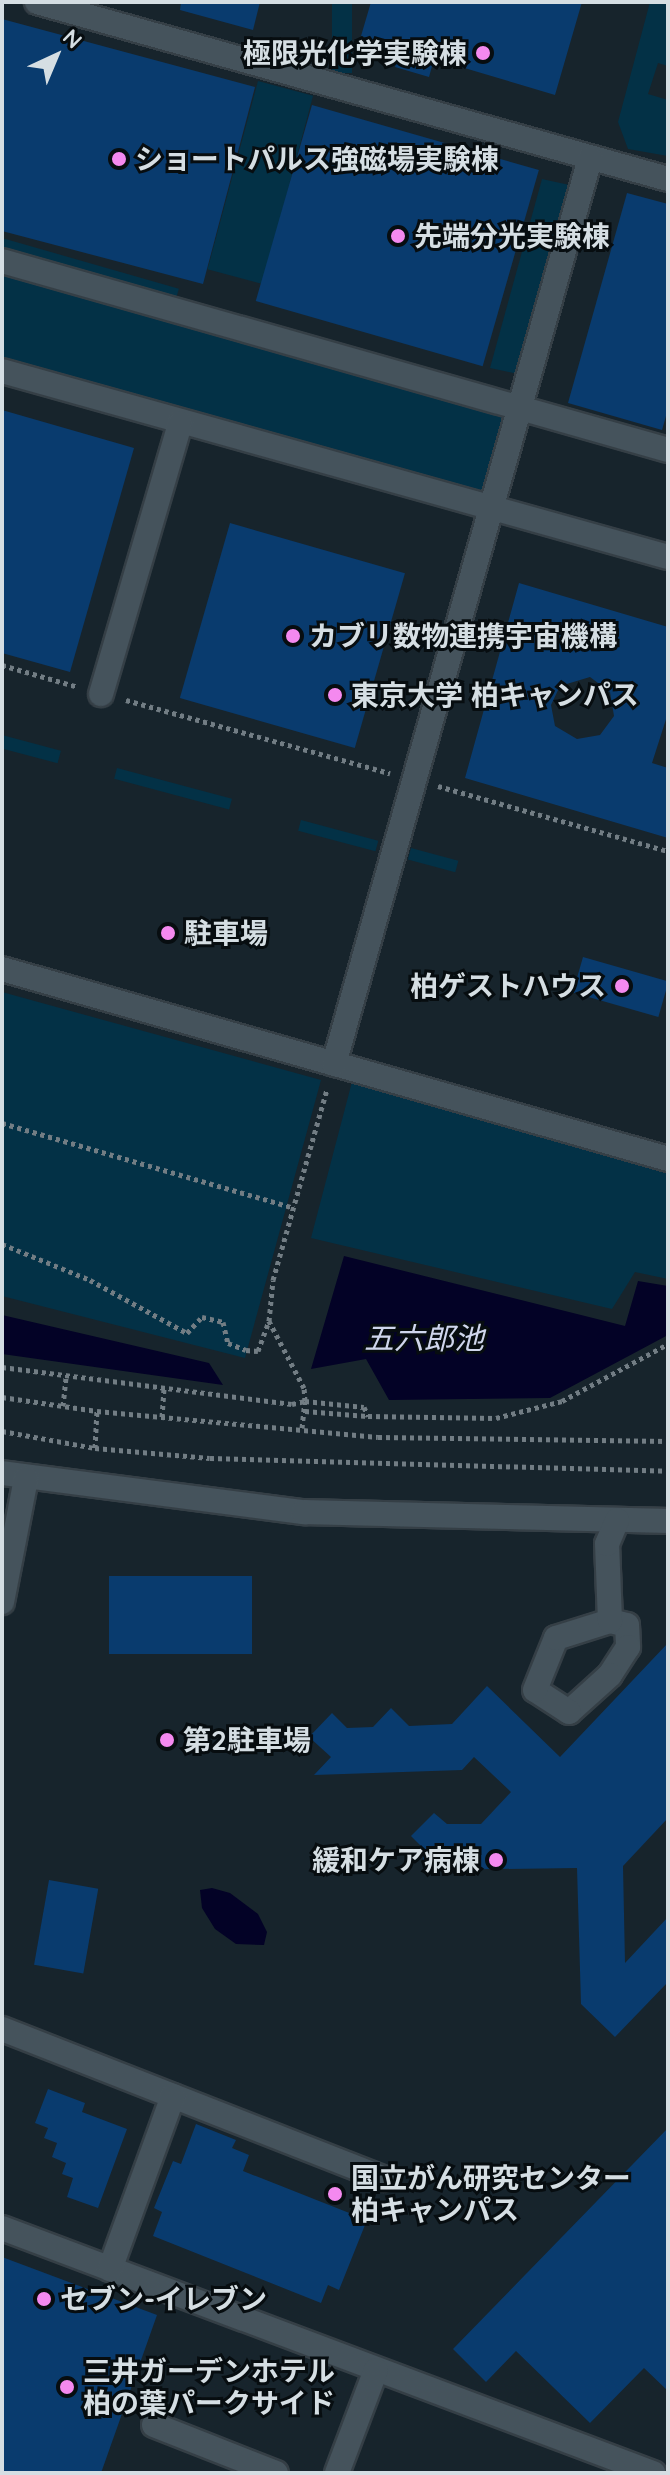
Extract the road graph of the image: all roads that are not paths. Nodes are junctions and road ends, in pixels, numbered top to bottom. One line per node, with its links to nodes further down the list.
1 (37, 2): 2 (street)
2 (590, 159): 3 (street); 6 (street)
3 (668, 179)
4 (2, 261): 6 (street)
5 (2, 371): 7 (street)
6 (517, 409): 8 (street); 9 (street)
7 (180, 423): 9 (street); 11 (street)
8 (668, 450)
9 (493, 507): 10 (street); 13 (street)
10 (668, 557)
11 (101, 694)
12 (2, 969): 13 (street)
13 (334, 1064): 14 (street)
14 (668, 1159)
15 (14, 1476): 16 (street); 18 (street)
16 (617, 1520): 17 (street); 19 (street)
17 (668, 1521)
18 (2, 1602)
19 (610, 1621)
20 (2, 2029): 21 (street)
21 (173, 2096): 22 (street); 24 (street)
22 (384, 2179)
23 (2, 2228): 24 (street)
24 (110, 2269): 25 (street)
25 (376, 2370): 27 (street); 29 (street)
26 (154, 2425): 28 (street)
27 (641, 2471)
28 (276, 2473)
29 (337, 2473)

